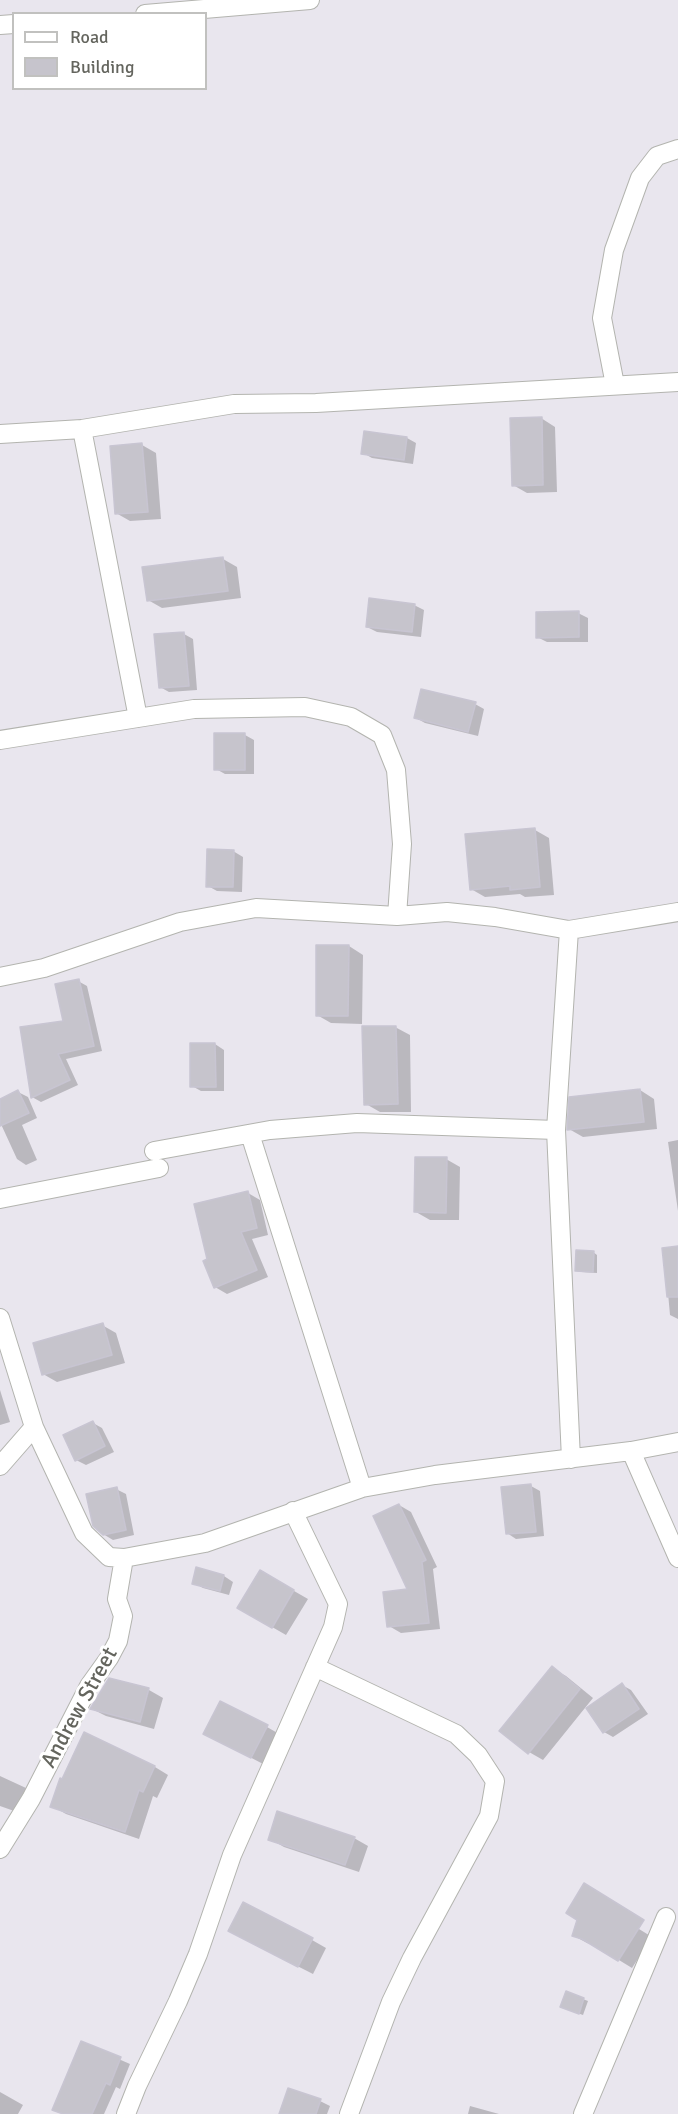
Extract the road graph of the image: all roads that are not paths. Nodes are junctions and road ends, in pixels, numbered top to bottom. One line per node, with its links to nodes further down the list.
1 (310, 0): 2 (street)
2 (169, 12)
3 (678, 149): 5 (street)
4 (678, 382): 5 (street)
5 (615, 385): 6 (street)
6 (82, 429): 7 (street); 8 (street)
7 (0, 434)
8 (138, 718): 9 (street); 11 (street)
9 (0, 740)
10 (678, 912): 12 (street)
11 (397, 916): 12 (street); 13 (street)
12 (569, 930): 14 (street)
13 (0, 977)
14 (556, 1130): 15 (street); 21 (street)
15 (250, 1134): 16 (street); 23 (street)
16 (0, 1199)
17 (0, 1318): 18 (street)
18 (34, 1427): 22 (street); 25 (street)
19 (678, 1442): 20 (street)
20 (631, 1451): 21 (street); 26 (street)
21 (571, 1459): 23 (street)
22 (0, 1466)
23 (362, 1488): 24 (street)
24 (293, 1511): 25 (street); 27 (street)
25 (124, 1558): 28 (street, Andrew Street)
26 (678, 1558)
27 (315, 1667): 30 (street); 31 (street)
28 (0, 1849)
29 (666, 1917): 32 (street)
30 (126, 2114)
31 (349, 2114)
32 (583, 2114)

